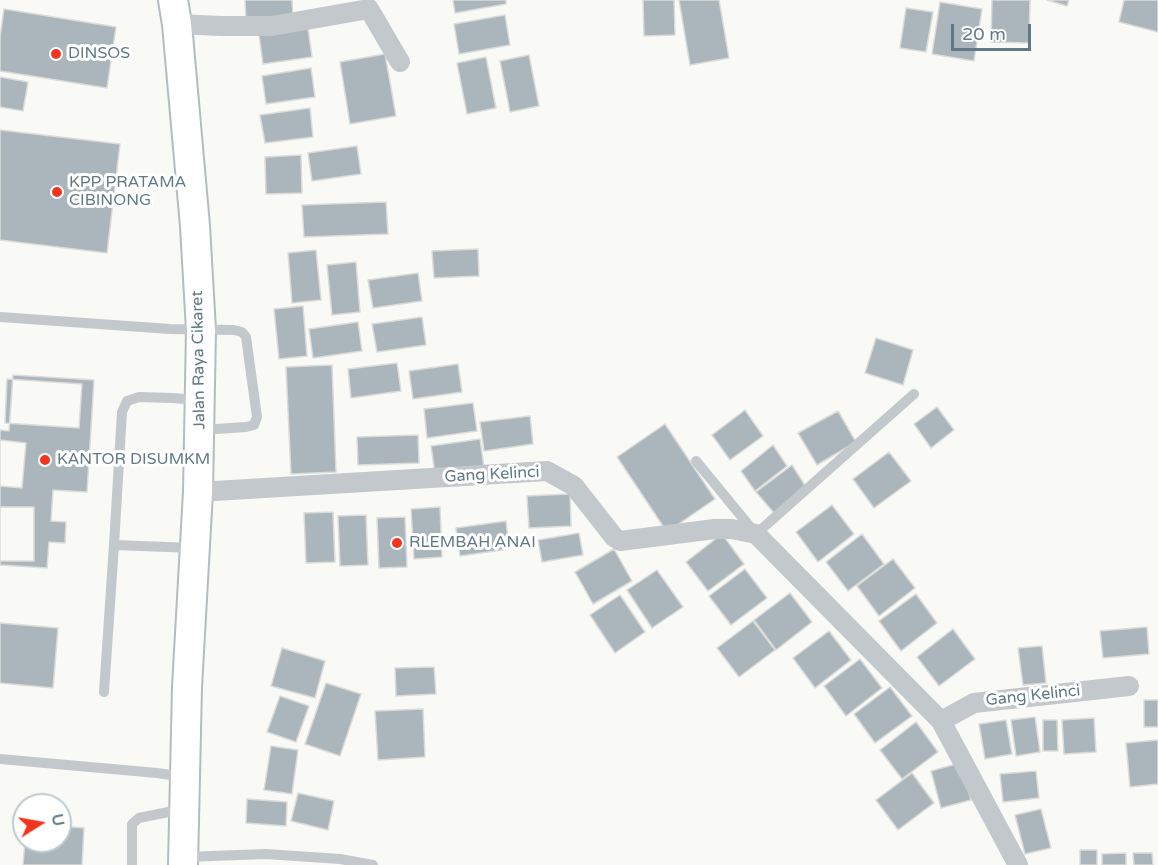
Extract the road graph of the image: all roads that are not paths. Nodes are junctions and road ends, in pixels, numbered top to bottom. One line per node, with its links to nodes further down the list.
1 (175, 12): 2 (street); 4 (main road, Jalan Raya Cikaret)
2 (400, 62)
3 (0, 317): 4 (lane)
4 (201, 330): 6 (main road, Jalan Raya Cikaret); 7 (lane)
5 (914, 394): 10 (lane)
6 (200, 400): 7 (main road, Jalan Raya Cikaret); 11 (lane)
7 (200, 430): 9 (main road, Jalan Raya Cikaret)
8 (696, 461): 10 (lane)
9 (198, 492): 10 (street, Gang Kelinci); 12 (main road, Jalan Raya Cikaret)
10 (756, 534): 15 (street)
11 (114, 545): 12 (lane); 14 (lane)
12 (195, 548): 17 (main road, Jalan Raya Cikaret)
13 (1129, 686): 15 (street, Gang Kelinci)
14 (104, 692)
15 (941, 721): 24 (street)
16 (0, 759): 17 (lane)
17 (186, 777): 18 (main road, Jalan Raya Cikaret)
18 (184, 809): 20 (main road, Jalan Raya Cikaret); 22 (lane)
19 (265, 859): 20 (lane); 21 (lane)
20 (183, 861)
21 (339, 862): 23 (lane)
22 (132, 865)
23 (373, 865)
24 (1018, 865)

